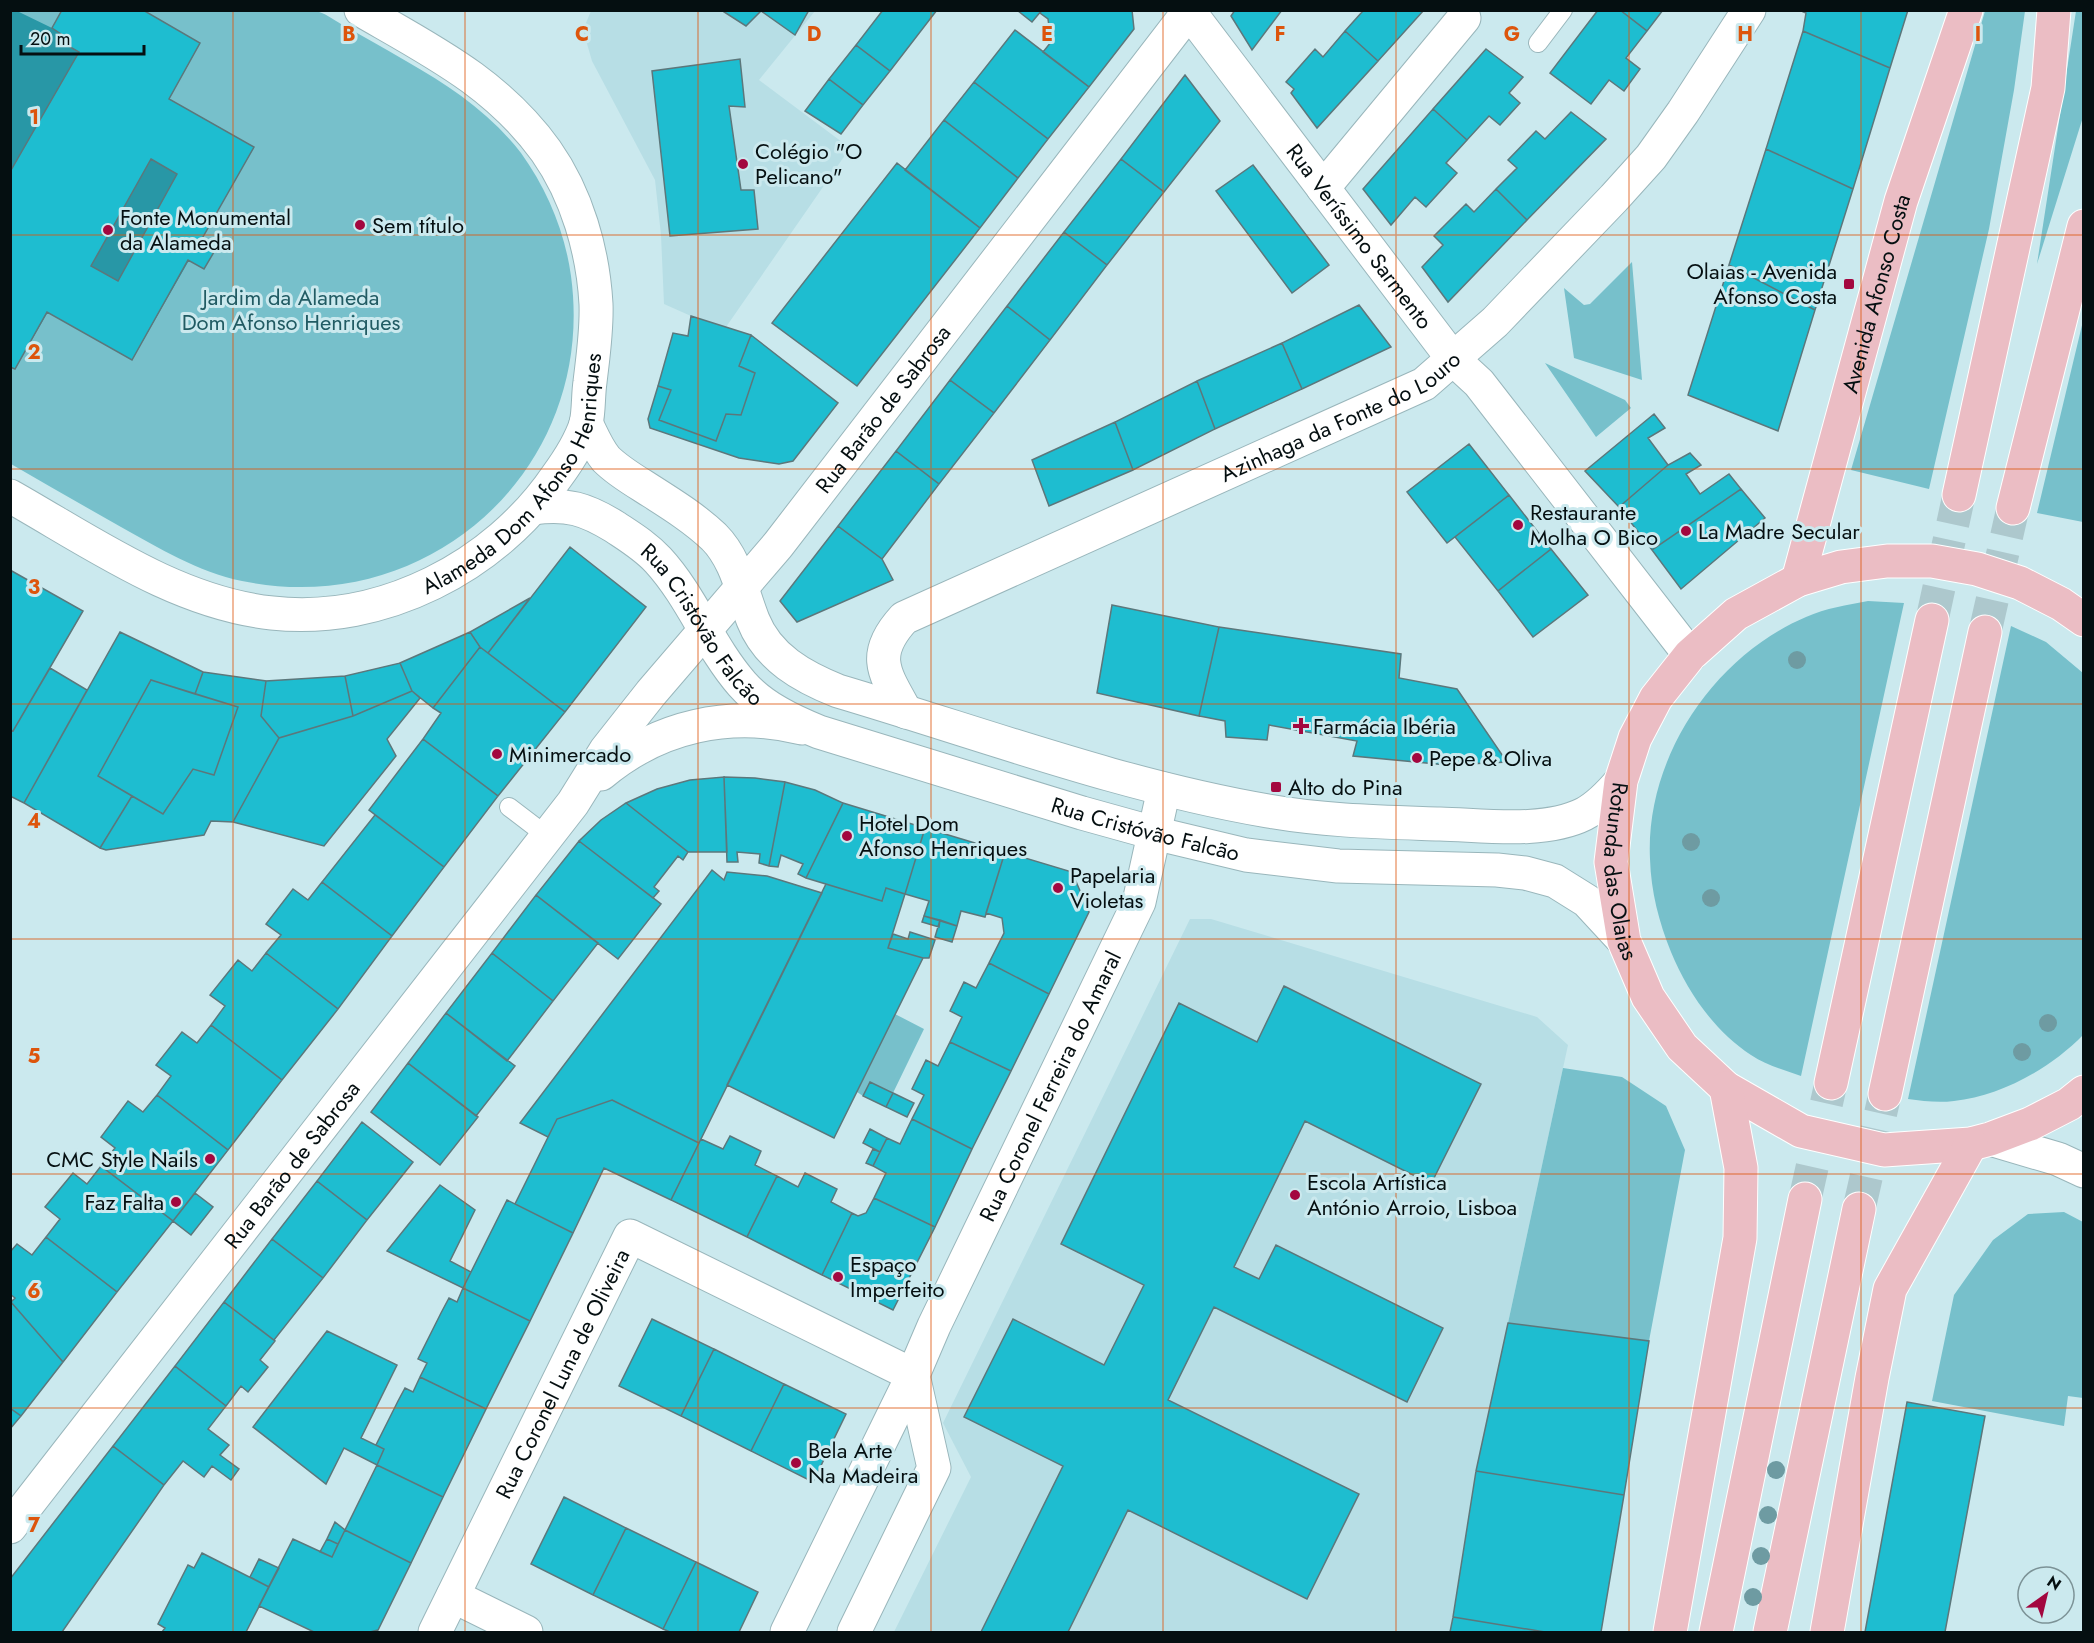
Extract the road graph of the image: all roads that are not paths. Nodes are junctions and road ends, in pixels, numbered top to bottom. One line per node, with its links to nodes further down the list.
1 (361, 10): 12 (street, Alameda Dom Afonso Henriques)
2 (1563, 10): 8 (lane)
3 (1749, 10): 11 (street, Azinhaga da Fonte do Louro)
4 (1966, 10): 17 (main road, Avenida Afonso Costa)
5 (2054, 10): 13 (main road)
6 (1189, 11): 9 (street, Rua Veríssimo Sarmento); 18 (street, Rua Barão de Sabrosa)
7 (1464, 18): 9 (street)
8 (1538, 43)
9 (1323, 188): 11 (street, Rua Veríssimo Sarmento)
10 (2084, 226): 16 (main road)
11 (1453, 359): 23 (street, Rua Veríssimo Sarmento); 24 (street, Azinhaga da Fonte do Louro)
12 (586, 423): 15 (street, Alameda Dom Afonso Henriques); 18 (street, Rua Cristóvão Falcão)
13 (1959, 495)
14 (10, 496): 15 (street, Alameda Dom Afonso Henriques)
15 (533, 508): 21 (street, Rua Cristóvão Falcão)
16 (2013, 508)
17 (1798, 580): 20 (main road, Rotunda das Olaias); 23 (main road, Rotunda das Olaias)
18 (742, 586): 21 (street, Rua Barão de Sabrosa); 24 (street, Rua Cristóvão Falcão)
19 (1932, 620): 33 (main road)
20 (2084, 620)
21 (704, 630): 25 (street, Rua Cristóvão Falcão); 28 (street, Rua Barão de Sabrosa)
22 (1985, 632): 36 (main road)
23 (1690, 655): 26 (main road, Rotunda das Olaias)
24 (906, 712): 27 (street, Rua Cristóvão Falcão)
25 (819, 732): 28 (street, Rua Barão de Sabrosa); 30 (street, Rua Cristóvão Falcão)
26 (1621, 781): 27 (street, Rua Cristóvão Falcão); 32 (main road, Rotunda das Olaias)
27 (1164, 789): 30 (street, Rua Coronel Ferreira do Amaral)
28 (573, 804): 31 (street, Rua Barão de Sabrosa)
29 (509, 807): 31 (lane)
30 (1154, 833): 32 (street, Rua Cristóvão Falcão); 41 (street, Rua Coronel Ferreira do Amaral)
31 (547, 836): 42 (street, Rua Barão de Sabrosa)
32 (1624, 941): 34 (main road, Rotunda das Olaias)
33 (1831, 1083)
34 (1726, 1088): 37 (main road, Rotunda das Olaias); 48 (main road)
35 (2084, 1092): 37 (main road, Rotunda das Olaias)
36 (1885, 1094)
37 (1980, 1142): 38 (street); 51 (main road)
38 (2084, 1172)
39 (1805, 1198): 49 (main road)
40 (1859, 1209): 50 (main road)
41 (913, 1375): 43 (street, Rua Coronel Luna de Oliveira); 46 (street, Rua Coronel Ferreira do Amaral); 47 (street)
42 (10, 1527)
43 (453, 1596): 44 (street, Rua Coronel Luna de Oliveira); 45 (street)
44 (435, 1632)
45 (526, 1632)
46 (787, 1632)
47 (854, 1632)
48 (1670, 1632)
49 (1716, 1632)
50 (1770, 1632)
51 (1827, 1632)

